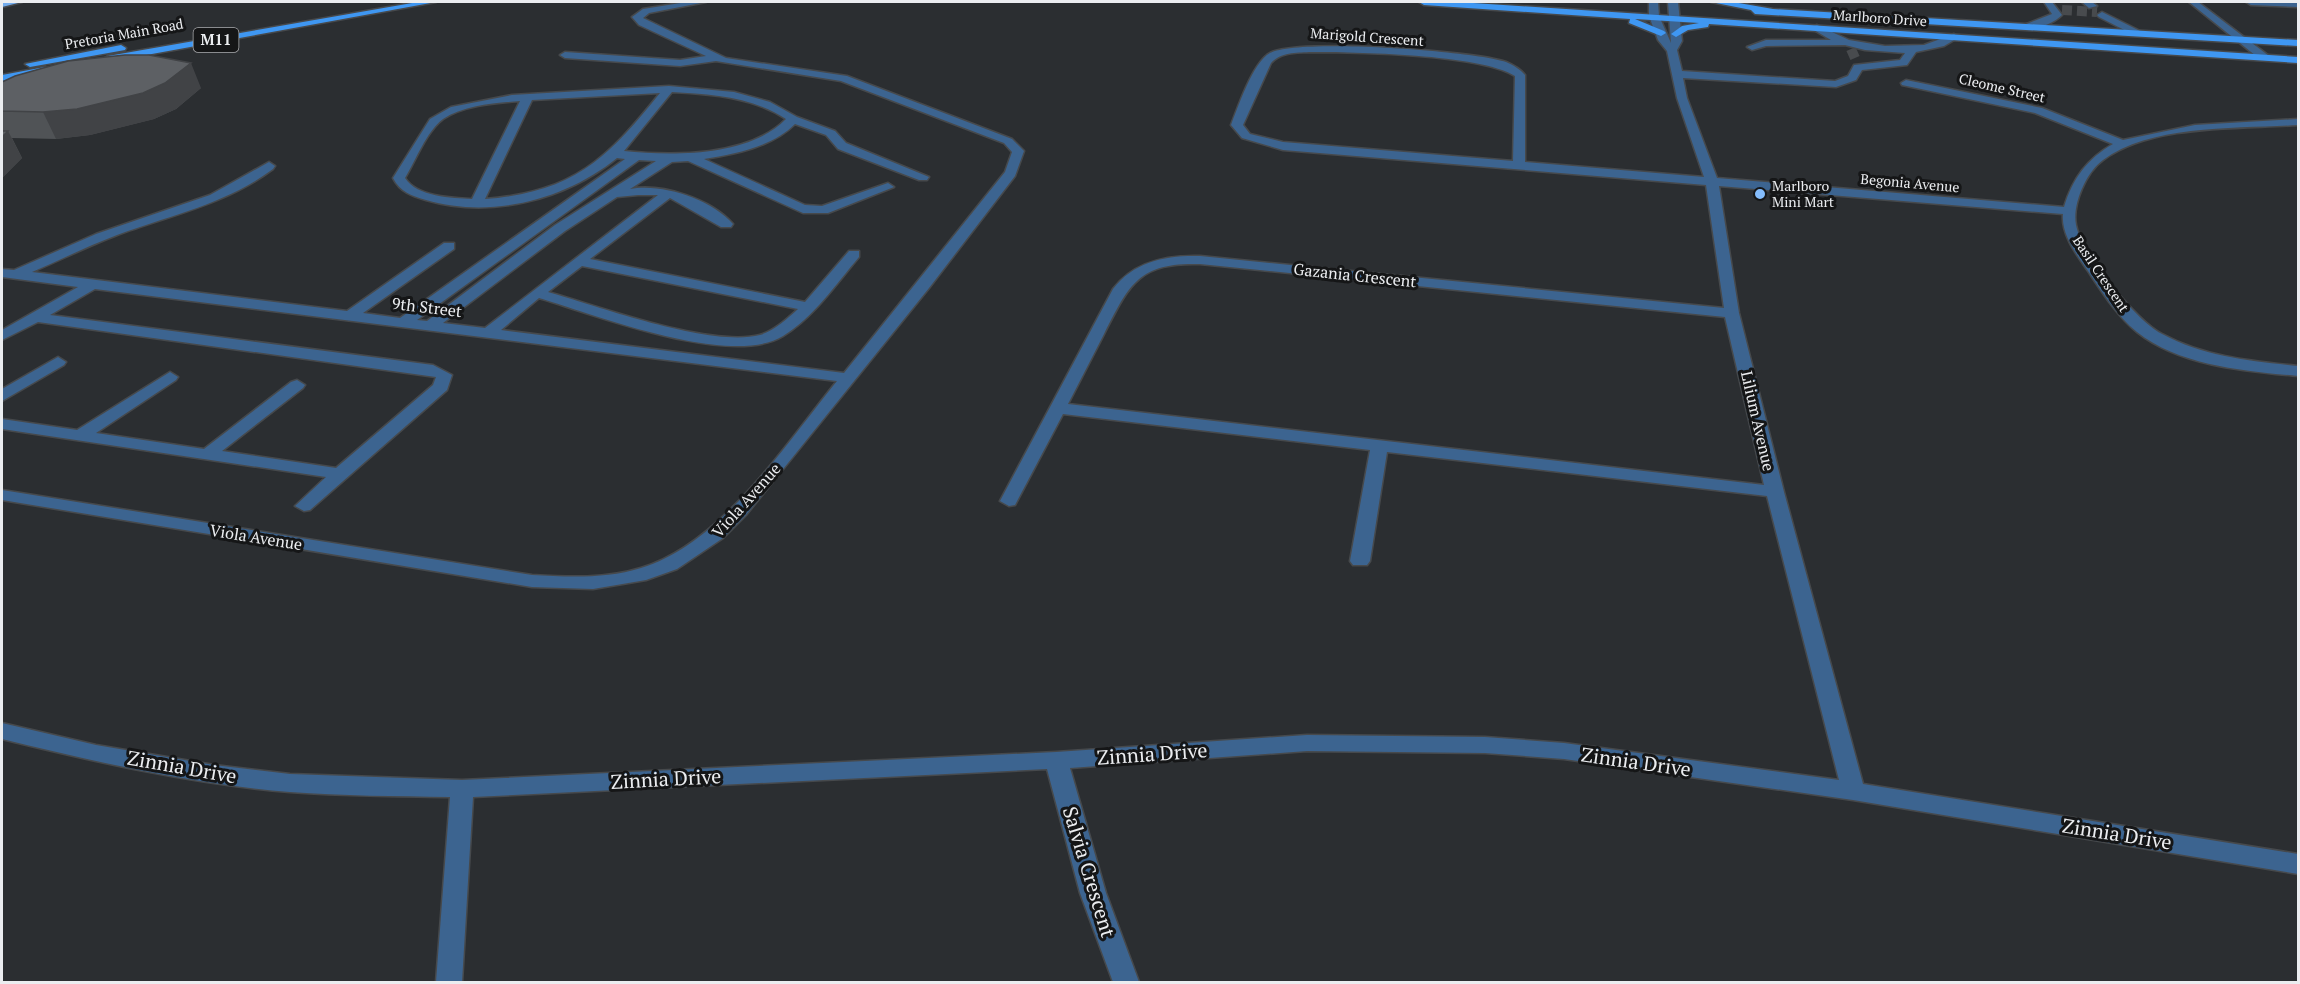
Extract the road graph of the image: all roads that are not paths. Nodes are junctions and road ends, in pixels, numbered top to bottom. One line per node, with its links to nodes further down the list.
1 (16, 2): 9 (highway)
2 (393, 2): 37 (main road, Pretoria Main Road / M11)
3 (431, 2): 39 (main road, Pretoria Main Road / M11)
4 (701, 2): 34 (street)
5 (1424, 2): 16 (main road, Marlboro Drive)
6 (1716, 2): 17 (main road)
7 (2193, 2): 27 (street)
8 (2251, 2): 10 (street)
9 (2, 4)
10 (2298, 4)
11 (1642, 5): 14 (main road, Marlboro Drive)
12 (1677, 5): 14 (main road, Marlboro Drive); 19 (street, Lilium Avenue)
13 (2055, 7): 21 (street)
14 (1653, 8): 16 (main road, Marlboro Drive); 19 (main road, Marlboro Drive); 23 (street, Lilium Avenue)
15 (1701, 8): 17 (main road, Marlboro Drive)
16 (1601, 13): 23 (main road)
17 (1816, 14): 21 (main road, Marlboro Drive)
18 (2102, 15): 24 (street)
19 (1675, 18): 20 (main road, Marlboro Drive); 25 (street, Lilium Avenue)
20 (1748, 23): 22 (main road, Marlboro Drive); 25 (main road)
21 (2027, 27): 24 (main road, Marlboro Drive)
22 (1817, 28): 26 (main road, Marlboro Drive); 32 (street)
23 (1661, 33): 30 (street, Lilium Avenue)
24 (2137, 33): 27 (main road, Marlboro Drive)
25 (1676, 34): 30 (street, Lilium Avenue)
26 (1954, 37): 31 (street); 35 (main road, Marlboro Drive)
27 (2241, 39): 28 (main road, Marlboro Drive); 35 (street)
28 (2298, 43)
29 (1752, 46): 32 (street)
30 (1672, 50): 38 (street, Lilium Avenue)
31 (1913, 50): 32 (street); 32 (street)
32 (1853, 54): 38 (street)
33 (565, 55): 34 (street)
34 (716, 58): 77 (street, Viola Avenue)
35 (2265, 58): 36 (main road, Marlboro Drive)
36 (2298, 60)
37 (2, 68)
38 (1676, 74): 53 (street, Lilium Avenue)
39 (2, 78)
40 (1905, 83): 45 (street, Cleome Street)
41 (669, 89): 42 (street); 43 (street); 46 (street)
42 (527, 98): 57 (street); 57 (street)
43 (793, 119): 48 (street); 52 (street)
44 (2298, 122): 45 (street)
45 (2122, 144): 58 (street)
46 (614, 154): 47 (street); 57 (street)
47 (637, 156): 49 (street); 70 (street)
48 (690, 157): 49 (street); 54 (street)
49 (669, 158): 56 (street)
50 (1519, 165): 50 (street, Marigold Crescent); 53 (street, Marigold Crescent)
51 (269, 166): 63 (street)
52 (923, 177)
53 (1712, 181): 58 (street, Begonia Avenue); 67 (street, Lilium Avenue)
54 (888, 187)
55 (669, 193): 56 (street); 59 (street); 62 (street)
56 (608, 197): 71 (street)
57 (477, 202)
58 (2069, 211): 75 (street, Basil Crescent)
59 (726, 224)
60 (449, 246): 68 (street)
61 (854, 254): 66 (street)
62 (579, 261): 65 (street); 66 (street)
63 (8, 274): 64 (street, 9th Street)
64 (93, 284): 68 (street, 9th Street); 69 (street)
65 (537, 292): 66 (street); 72 (street)
66 (808, 307)
67 (1732, 313): 80 (street, Gazania Crescent); 86 (street, Lilium Avenue)
68 (350, 316): 70 (street, 9th Street)
69 (35, 317): 73 (street); 85 (street)
70 (404, 322): 71 (street, 9th Street)
71 (432, 325): 72 (street, 9th Street)
72 (489, 333): 77 (street, 9th Street)
73 (2, 336)
74 (58, 362): 79 (street)
75 (2298, 371)
76 (170, 377): 82 (street)
77 (848, 378): 87 (street, Viola Avenue)
78 (297, 385): 84 (street)
79 (2, 396)
80 (1058, 408): 83 (street); 88 (street, Gazania Crescent)
81 (2, 424): 82 (street)
82 (81, 435): 84 (street)
83 (1379, 445): 86 (street); 90 (street)
84 (208, 454): 85 (street)
85 (340, 474): 89 (street)
86 (1775, 492): 94 (street, Lilium Avenue)
87 (2, 495)
88 (1009, 501)
89 (304, 506)
90 (1360, 561)
91 (2, 731): 93 (street, Zinnia Drive)
92 (1056, 760): 93 (street, Zinnia Drive); 94 (street, Zinnia Drive); 97 (street, Salvia Crescent)
93 (462, 789): 96 (street)
94 (1853, 791): 95 (street, Zinnia Drive)
95 (2298, 864)
96 (449, 982)
97 (1126, 982)

